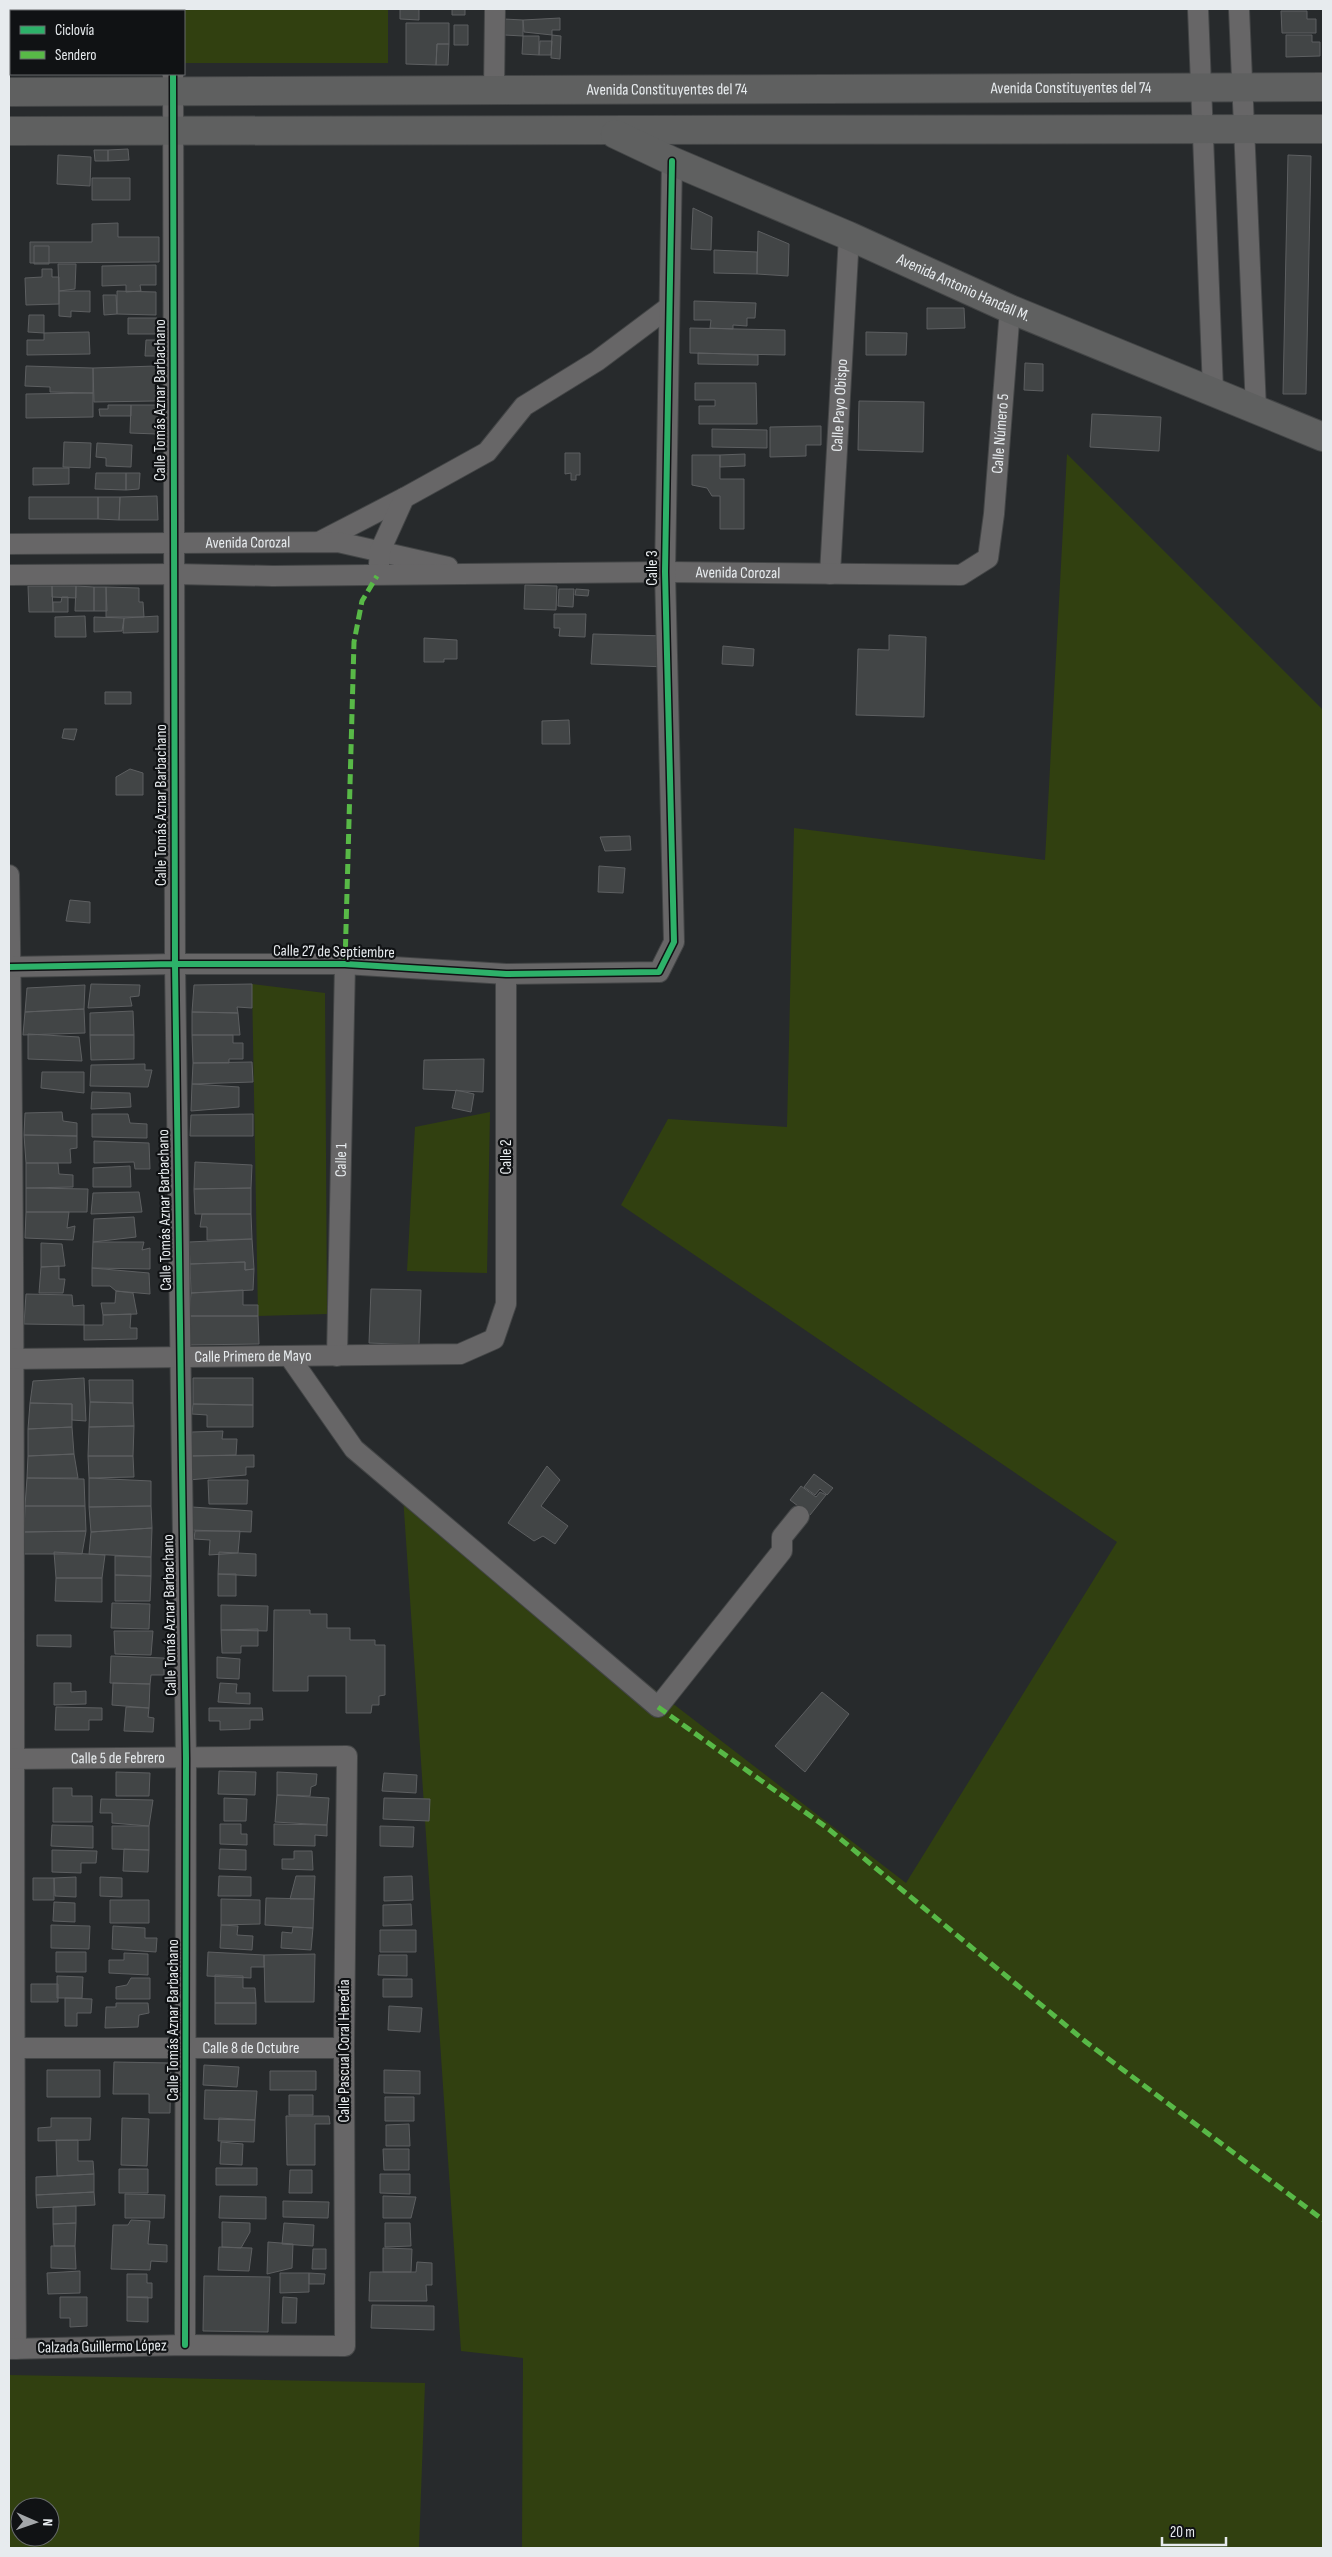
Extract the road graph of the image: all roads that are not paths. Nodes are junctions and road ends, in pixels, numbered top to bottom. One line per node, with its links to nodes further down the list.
1 (495, 9): 8 (street)
2 (1198, 9): 6 (street)
3 (1239, 9): 7 (street)
4 (173, 82): 8 (main road, Avenida Constituyentes del 74); 9 (main road, Avenida Constituyentes del 74); 15 (street, Calle Tomás Aznar Barbachano)
5 (1323, 87): 7 (main road, Avenida Constituyentes del 74)
6 (1202, 88): 7 (main road, Avenida Constituyentes del 74); 8 (main road, Avenida Constituyentes del 74); 13 (street)
7 (1242, 88): 10 (street)
8 (494, 90)
9 (9, 92)
10 (1244, 129): 11 (main road); 13 (main road); 21 (street)
11 (1323, 129)
12 (608, 130): 13 (main road); 15 (main road); 16 (main road, Avenida Antonio Handall M.)
13 (1201, 130): 20 (street)
14 (9, 131): 15 (main road)
15 (173, 131): 24 (street, Calle Tomás Aznar Barbachano)
16 (672, 161): 17 (main road, Avenida Antonio Handall M.); 18 (street, Calle 3)
17 (849, 236): 19 (main road, Avenida Antonio Handall M.); 32 (street, Calle Payo Obispo)
18 (670, 307): 23 (street); 29 (street, Calle 3)
19 (1010, 309): 20 (main road, Avenida Antonio Handall M.); 28 (street, Calle Número 5)
20 (1213, 390): 21 (main road, Avenida Antonio Handall M.)
21 (1256, 409): 22 (main road, Avenida Antonio Handall M.)
22 (1323, 437)
23 (404, 498): 25 (street); 27 (street)
24 (174, 542): 25 (street, Avenida Corozal); 26 (street, Avenida Corozal); 30 (street, Calle Tomás Aznar Barbachano)
25 (319, 542): 27 (street, Avenida Corozal)
26 (9, 544)
27 (380, 551): 31 (street, Avenida Corozal); 34 (street)
28 (988, 558): 32 (street, Avenida Corozal)
29 (665, 572): 31 (street, Avenida Corozal); 32 (street, Avenida Corozal); 39 (street, Calle 3)
30 (175, 574): 33 (street, Avenida Corozal); 34 (street, Avenida Corozal); 36 (street, Calle Tomás Aznar Barbachano)
31 (482, 574): 34 (street, Avenida Corozal)
32 (830, 574)
33 (9, 575)
34 (377, 576)
35 (9, 875): 38 (street)
36 (174, 964): 37 (street, Calle 27 de Septiembre); 38 (street, Calle 27 de Septiembre); 44 (street, Calle Tomás Aznar Barbachano)
37 (345, 964): 40 (street, Calle 27 de Septiembre); 43 (street, Calle 1)
38 (10, 967): 45 (street)
39 (659, 972): 40 (street, Calle 27 de Septiembre)
40 (506, 974): 41 (street, Calle 2)
41 (494, 1339): 43 (street, Calle Primero de Mayo)
42 (289, 1356): 43 (street, Calle Primero de Mayo); 44 (street, Calle Primero de Mayo); 46 (street)
43 (337, 1356)
44 (181, 1358): 45 (street, Calle Primero de Mayo); 48 (street, Calle Tomás Aznar Barbachano)
45 (11, 1359): 49 (street)
46 (799, 1516)
47 (347, 1756): 48 (street, Calle 5 de Febrero); 52 (street, Calle Pascual Coral Heredia)
48 (186, 1758): 49 (street, Calle 5 de Febrero); 50 (street, Calle Tomás Aznar Barbachano)
49 (12, 1759): 51 (street)
50 (187, 2047): 51 (street, Calle 8 de Octubre); 52 (street, Calle 8 de Octubre); 53 (street, Calle Tomás Aznar Barbachano)
51 (11, 2048): 55 (street)
52 (344, 2048): 54 (street, Calle Pascual Coral Heredia)
53 (185, 2345): 54 (street, Calzada Guillermo López); 55 (street, Calzada Guillermo López)
54 (345, 2346)
55 (12, 2349)

